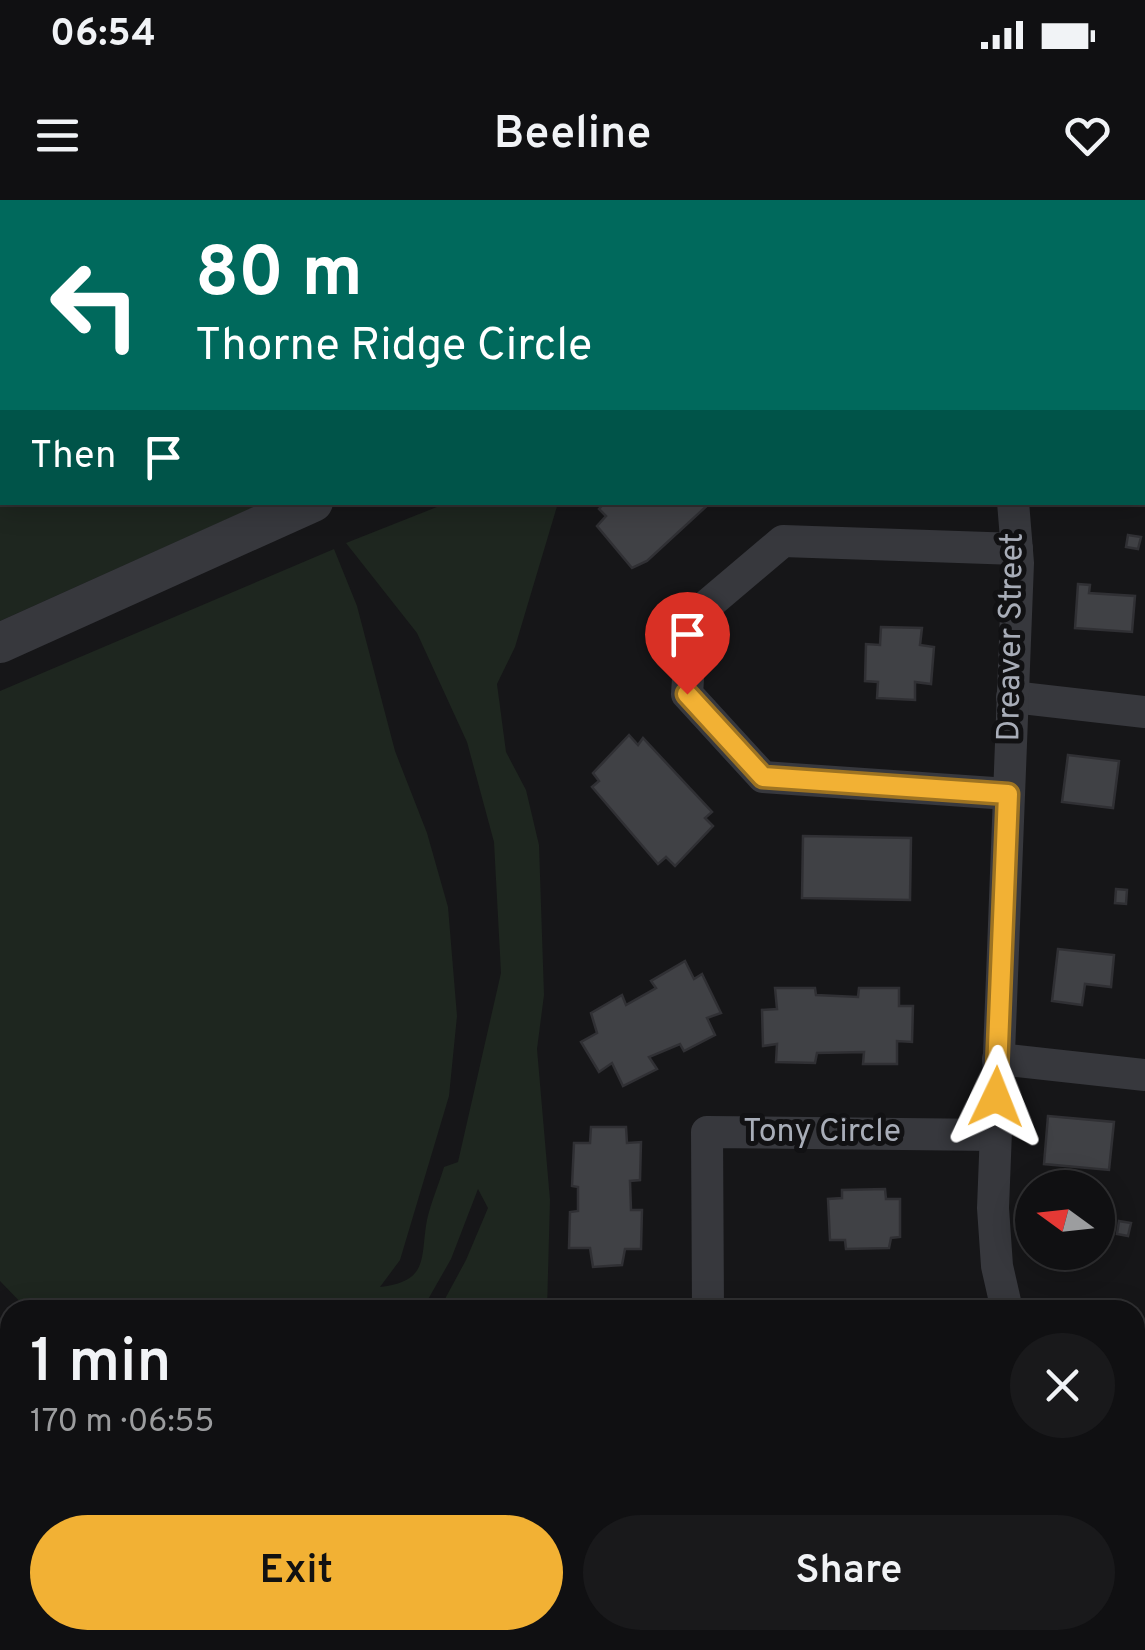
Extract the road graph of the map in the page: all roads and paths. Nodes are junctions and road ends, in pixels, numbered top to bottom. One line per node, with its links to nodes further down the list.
1 (306, 505): 4 (street)
2 (1013, 505): 3 (street, Dreaver Street)
3 (1017, 549): 5 (street, Dreaver Street); 7 (street)
4 (0, 643)
5 (1012, 697): 6 (street); 7 (street, Dreaver Street)
6 (1145, 712)
7 (1008, 794): 8 (street, Dreaver Street)
8 (998, 1058): 9 (street); 10 (street, Dreaver Street)
9 (1145, 1075)
10 (995, 1135): 11 (street, Tony Circle); 12 (street, Dreaver Street)
11 (708, 1300)
12 (1004, 1300)

